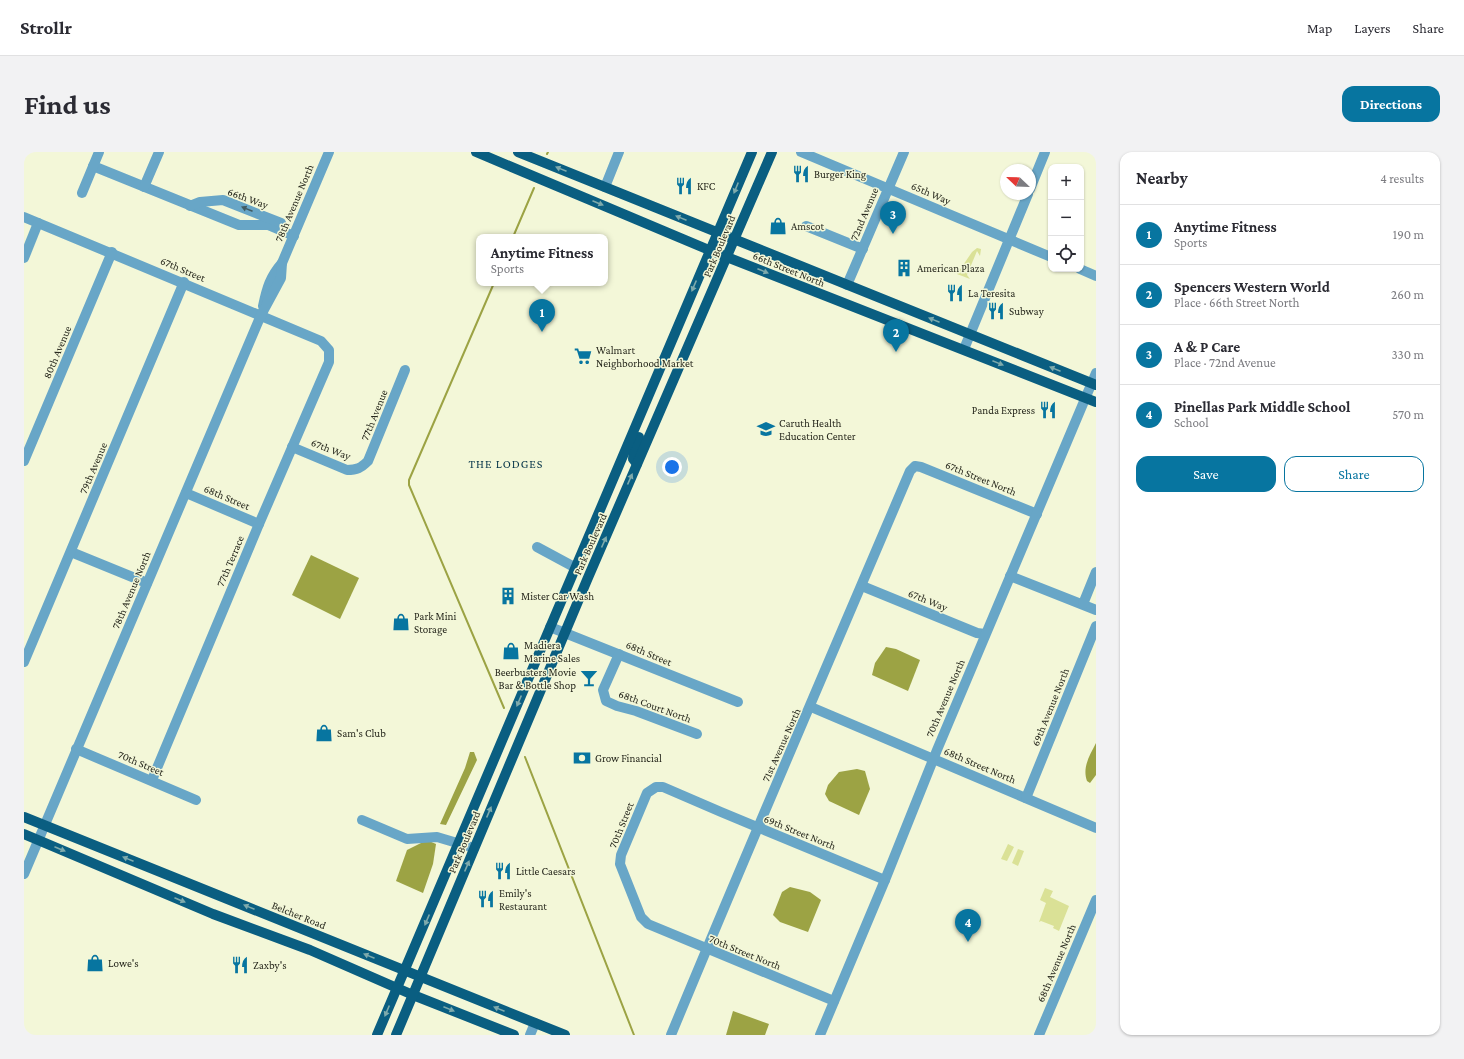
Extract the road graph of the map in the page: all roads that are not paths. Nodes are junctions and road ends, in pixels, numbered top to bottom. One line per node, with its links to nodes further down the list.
1 (99, 152): 12 (street)
2 (159, 152): 14 (street)
3 (329, 152): 23 (street, 78th Avenue North)
4 (476, 152): 28 (main road, 66th Street North, one-way to 28)
5 (518, 152): 15 (main road, 66th Street North, one-way to 5)
6 (619, 152): 15 (street)
7 (752, 152): 24 (main road, Park Boulevard, one-way to 24)
8 (772, 152): 25 (main road, Park Boulevard)
9 (801, 152): 16 (street, 65th Way)
10 (904, 152): 16 (street, 72nd Avenue)
11 (1045, 152): 13 (street)
12 (93, 166): 14 (street, 66th Way); 17 (street)
13 (1036, 174)
14 (144, 187): 19 (street, 66th Way)
15 (605, 187): 24 (main road, 66th Street North, one-way to 15)
16 (888, 188): 26 (street, 65th Way); 27 (street, 72nd Avenue)
17 (82, 193)
18 (1026, 200): 26 (street)
19 (190, 206): 23 (street, 66th Way); 23 (street, 66th Way, one-way to 19)
20 (24, 217): 21 (street, 67th Street)
21 (38, 223): 29 (street, 67th Street); 32 (street)
22 (806, 226): 27 (street)
23 (295, 232): 37 (street, 78th Avenue North)
24 (717, 233): 25 (main road, 66th Street North); 28 (main road, Park Boulevard)
25 (735, 240): 31 (main road, Park Boulevard); 36 (main road, 66th Street North)
26 (1009, 240): 30 (street, 65th Way); 38 (street)
27 (863, 249): 36 (street, 72nd Avenue)
28 (709, 250): 31 (main road, 66th Street North); 46 (main road, Park Boulevard, one-way to 46)
29 (112, 252): 35 (street, 67th Street); 48 (street, 80th Avenue)
30 (1048, 256)
31 (727, 257): 39 (main road, 66th Street North, one-way to 39); 49 (main road, Park Boulevard)
32 (24, 258)
33 (1084, 271): 34 (street)
34 (1096, 276)
35 (184, 282): 37 (street, 67th Street); 56 (street, 79th Avenue)
36 (848, 285): 38 (main road, 66th Street North, one-way to 36)
37 (261, 315): 40 (street, 67th Street); 52 (street, 78th Avenue North)
38 (970, 335): 39 (street); 43 (main road, 66th Street North, one-way to 38)
39 (964, 349): 44 (main road, 66th Street North, one-way to 44)
40 (329, 350): 47 (street, 77th Terrace)
41 (405, 370): 51 (street, 77th Avenue)
42 (1096, 373): 43 (street, 70th Avenue North)
43 (1094, 384): 44 (street, 70th Avenue North)
44 (1086, 397): 45 (main road, 66th Street North); 53 (street, 70th Avenue North)
45 (1096, 402)
46 (642, 411): 49 (main road); 57 (main road, Park Boulevard)
47 (292, 447): 51 (street, 67th Way); 54 (street, 77th Terrace)
48 (24, 461)
49 (637, 464): 66 (main road, Park Boulevard, one-way to 49)
50 (915, 466): 53 (street, 67th Street North); 61 (street, 71st Avenue North)
51 (362, 468)
52 (186, 493): 54 (street, 68th Street); 60 (street, 78th Avenue North)
53 (1037, 514): 59 (street, 70th Avenue North)
54 (259, 524): 75 (street, 77th Terrace)
55 (536, 548): 57 (street)
56 (71, 552): 60 (street); 69 (street, 79th Avenue)
57 (576, 568): 65 (main road, Park Boulevard)
58 (1096, 572): 62 (street)
59 (1010, 576): 62 (street); 67 (street, 70th Avenue North)
60 (147, 583): 73 (street, 78th Avenue North)
61 (862, 586): 67 (street, 67th Way); 71 (street, 71st Avenue North)
62 (1082, 604): 63 (street)
63 (1096, 610)
64 (1096, 626): 76 (street, 69th Avenue North)
65 (550, 627): 66 (street, 68th Street); 86 (main road, Park Boulevard, one-way to 86)
66 (566, 633): 68 (street, 68th Street); 87 (main road, Park Boulevard, one-way to 66)
67 (985, 634): 74 (street, 70th Avenue North)
68 (619, 654): 70 (street, 68th Street); 72 (street, 68th Court North)
69 (24, 662)
70 (738, 702)
71 (811, 707): 74 (street, 68th Street North); 82 (street, 71st Avenue North)
72 (698, 734)
73 (76, 749): 75 (street, 70th Street); 81 (street, 78th Avenue North)
74 (933, 758): 76 (street, 68th Street North); 89 (street, 70th Avenue North)
75 (152, 780): 77 (street, 70th Street)
76 (1026, 798): 83 (street, 68th Street North)
77 (196, 800)
78 (705, 805): 82 (street, 69th Street North); 91 (street, 70th Street)
79 (24, 817): 81 (main road, Belcher Road)
80 (362, 820): 86 (street)
81 (45, 826): 85 (street, 78th Avenue North); 93 (main road, Belcher Road, one-way to 81)
82 (757, 827): 89 (street, 69th Street North); 92 (street, 71st Avenue North)
83 (1096, 828)
84 (24, 834): 85 (main road)
85 (38, 840): 88 (street, 78th Avenue North); 95 (main road, one-way to 95)
86 (459, 843): 87 (street); 93 (main road, Park Boulevard, one-way to 93)
87 (474, 848): 94 (main road, Park Boulevard, one-way to 87)
88 (24, 874)
89 (885, 880): 97 (street, 70th Avenue North)
90 (1095, 906): 106 (street, 68th Avenue North)
91 (648, 924): 92 (street, 70th Street North)
92 (707, 949): 97 (street, 70th Street North); 104 (street, 71st Avenue North)
93 (405, 971): 94 (main road, Belcher Road); 95 (main road, Park Boulevard)
94 (420, 977): 96 (main road, Park Boulevard); 98 (main road, Belcher Road, one-way to 94)
95 (397, 988): 96 (main road); 99 (main road, Park Boulevard, one-way to 99)
96 (413, 994): 100 (main road, Park Boulevard); 101 (main road, one-way to 101)
97 (834, 1001): 105 (street, 70th Avenue North)
98 (535, 1023): 102 (street); 103 (main road, Belcher Road)
99 (377, 1035)
100 (396, 1035)
101 (514, 1035)
102 (530, 1035)
103 (565, 1035)
104 (671, 1035)
105 (820, 1035)
106 (1039, 1035)

